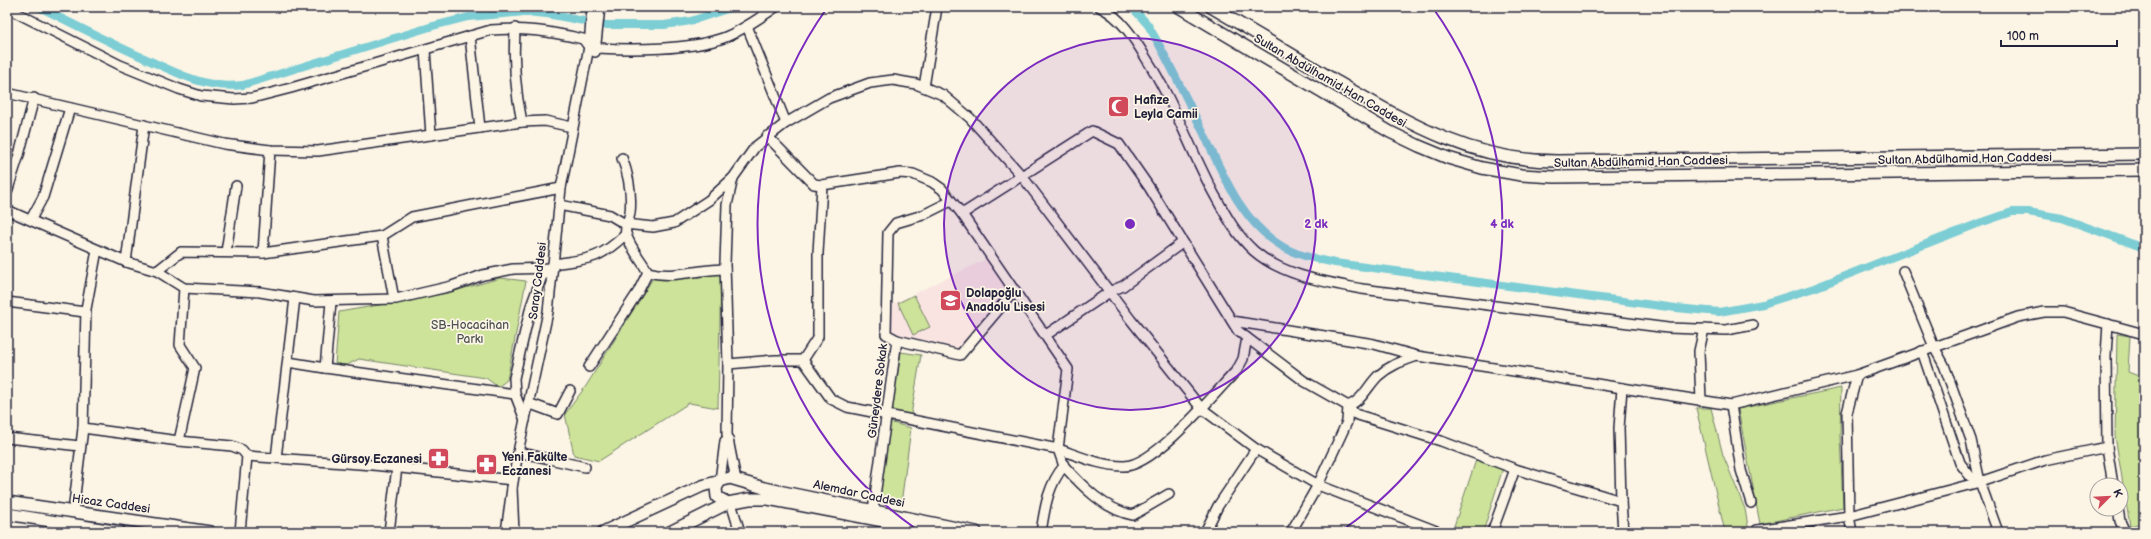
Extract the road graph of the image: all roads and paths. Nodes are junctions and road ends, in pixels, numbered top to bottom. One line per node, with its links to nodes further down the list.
1 (776, 7): 8 (street)
2 (937, 7): 13 (street)
3 (1100, 7): 63 (street)
4 (1179, 7): 27 (main road, Sultan Abdülhamid Han Caddesi)
5 (1211, 7): 25 (main road, Sultan Abdülhamid Han Caddesi)
6 (7, 8): 12 (street)
7 (596, 9): 11 (street, Saray Caddesi)
8 (747, 26): 11 (street); 18 (street)
9 (514, 28): 10 (street); 11 (street); 17 (street)
10 (470, 36): 12 (street); 21 (street)
11 (593, 45): 20 (street, Saray Caddesi)
12 (425, 50): 22 (street)
13 (924, 87): 18 (street); 28 (street)
14 (7, 93): 15 (street)
15 (34, 98): 16 (street); 33 (street)
16 (70, 108): 19 (street); 38 (street)
17 (522, 122): 20 (street); 21 (street)
18 (786, 122): 23 (street)
19 (144, 125): 24 (street); 46 (street)
20 (572, 127): 32 (street, Saray Caddesi)
21 (480, 128): 22 (street)
22 (431, 135): 24 (street)
23 (767, 136): 29 (street); 31 (street)
24 (270, 150): 45 (street)
25 (2144, 154)
26 (622, 158): 39 (street)
27 (2144, 170)
28 (1022, 176): 37 (street); 42 (street); 54 (street)
29 (733, 178): 39 (street); 48 (street)
30 (236, 186): 44 (street)
31 (822, 186): 34 (street); 71 (street)
32 (561, 188): 35 (street, Saray Caddesi); 41 (street)
33 (7, 192)
34 (951, 201): 37 (street); 67 (street, Güneydere Sokak)
35 (559, 205): 39 (street); 47 (street, Saray Caddesi)
36 (7, 210): 38 (street)
37 (962, 214): 53 (street)
38 (31, 219): 43 (street)
39 (625, 224): 40 (street)
40 (626, 234): 47 (street); 51 (street)
41 (382, 236): 45 (street); 56 (street)
42 (1182, 243): 54 (street); 60 (street)
43 (97, 250): 46 (street); 59 (street)
44 (226, 252): 45 (street); 49 (street)
45 (263, 253)
46 (126, 262): 49 (street)
47 (553, 266): 56 (street); 79 (street); 81 (street, Saray Caddesi)
48 (725, 269): 51 (street); 73 (street)
49 (157, 271): 52 (street)
50 (1903, 271): 68 (street)
51 (648, 272): 75 (street)
52 (184, 288): 55 (street); 90 (street)
53 (1015, 290): 65 (street); 67 (street)
54 (1111, 291): 65 (street); 84 (street)
55 (295, 298): 58 (street); 72 (street)
56 (394, 299): 58 (street)
57 (7, 302): 59 (street)
58 (331, 302): 74 (street)
59 (85, 312): 87 (street)
60 (1232, 321): 66 (street); 70 (street)
61 (2108, 324): 64 (street); 68 (street); 92 (street)
62 (1753, 325): 63 (street)
63 (1704, 329): 80 (street)
64 (2144, 334)
65 (1046, 335): 93 (street)
66 (1247, 338): 83 (street); 84 (street)
67 (897, 340): 85 (street, Güneydere Sokak)
68 (1934, 347): 69 (street); 105 (street)
69 (1922, 351): 76 (street); 105 (street)
70 (1417, 356): 77 (street); 83 (street)
71 (803, 360): 73 (street); 85 (street)
72 (288, 362): 74 (street); 97 (street)
73 (728, 364): 88 (street)
74 (325, 368): 79 (street)
75 (589, 368)
76 (1857, 375): 82 (street); 116 (street)
77 (1622, 388): 80 (street); 109 (street)
78 (570, 392): 81 (street)
79 (515, 394): 86 (street)
80 (1701, 401): 82 (street)
81 (528, 403): 86 (street, Saray Caddesi)
82 (1731, 405): 112 (street)
83 (1348, 406): 101 (street); 107 (street)
84 (1201, 408): 93 (street); 94 (street)
85 (887, 416): 93 (street); 113 (street, Güneydere Sokak)
86 (525, 420): 95 (street, Saray Caddesi)
87 (83, 428): 90 (street); 91 (street)
88 (727, 434): 103 (street); 104 (street)
89 (7, 438): 91 (street)
90 (179, 441): 96 (street)
91 (80, 446): 114 (street)
92 (2108, 447): 102 (street); 105 (street)
93 (1058, 449): 98 (street)
94 (1256, 449): 107 (street); 133 (street)
95 (518, 452): 100 (street); 106 (street, Saray Caddesi)
96 (247, 456): 97 (street); 123 (street)
97 (276, 458): 99 (street)
98 (1064, 466): 108 (street); 132 (street)
99 (398, 467): 106 (street); 124 (street)
100 (585, 467)
101 (1515, 469): 109 (street); 136 (street)
102 (2112, 477)
103 (736, 480): 104 (main road); 111 (main road); 113 (main road, Alemdar Caddesi)
104 (720, 481): 111 (main road); 127 (main road)
105 (1980, 482): 116 (street); 139 (street)
106 (512, 484): 125 (street, Saray Caddesi); 126 (street, Saray Caddesi)
107 (1318, 485): 134 (street); 135 (street)
108 (1169, 494)
109 (1621, 501): 137 (street)
110 (7, 502): 114 (main road, Hicaz Caddesi)
111 (731, 502): 118 (main road, Alemdar Caddesi); 128 (main road, Alemdar Caddesi); 129 (street)
112 (1751, 503)
113 (874, 510): 131 (main road, Alemdar Caddesi)
114 (73, 512): 122 (main road, Hicaz Caddesi)
115 (7, 514): 119 (main road)
116 (1849, 516): 120 (street); 138 (street)
117 (2119, 517): 140 (street)
118 (894, 527): 130 (main road, Alemdar Caddesi)
119 (76, 529): 121 (main road)
120 (1757, 530)
121 (120, 532)
122 (210, 532)
123 (240, 532)
124 (389, 532)
125 (506, 532)
126 (514, 532)
127 (603, 532)
128 (670, 532)
129 (740, 532)
130 (941, 532)
131 (976, 532)
132 (1041, 532)
133 (1205, 532)
134 (1291, 532)
135 (1439, 532)
136 (1492, 532)
137 (1623, 532)
138 (1852, 532)
139 (1998, 532)
140 (2125, 532)

